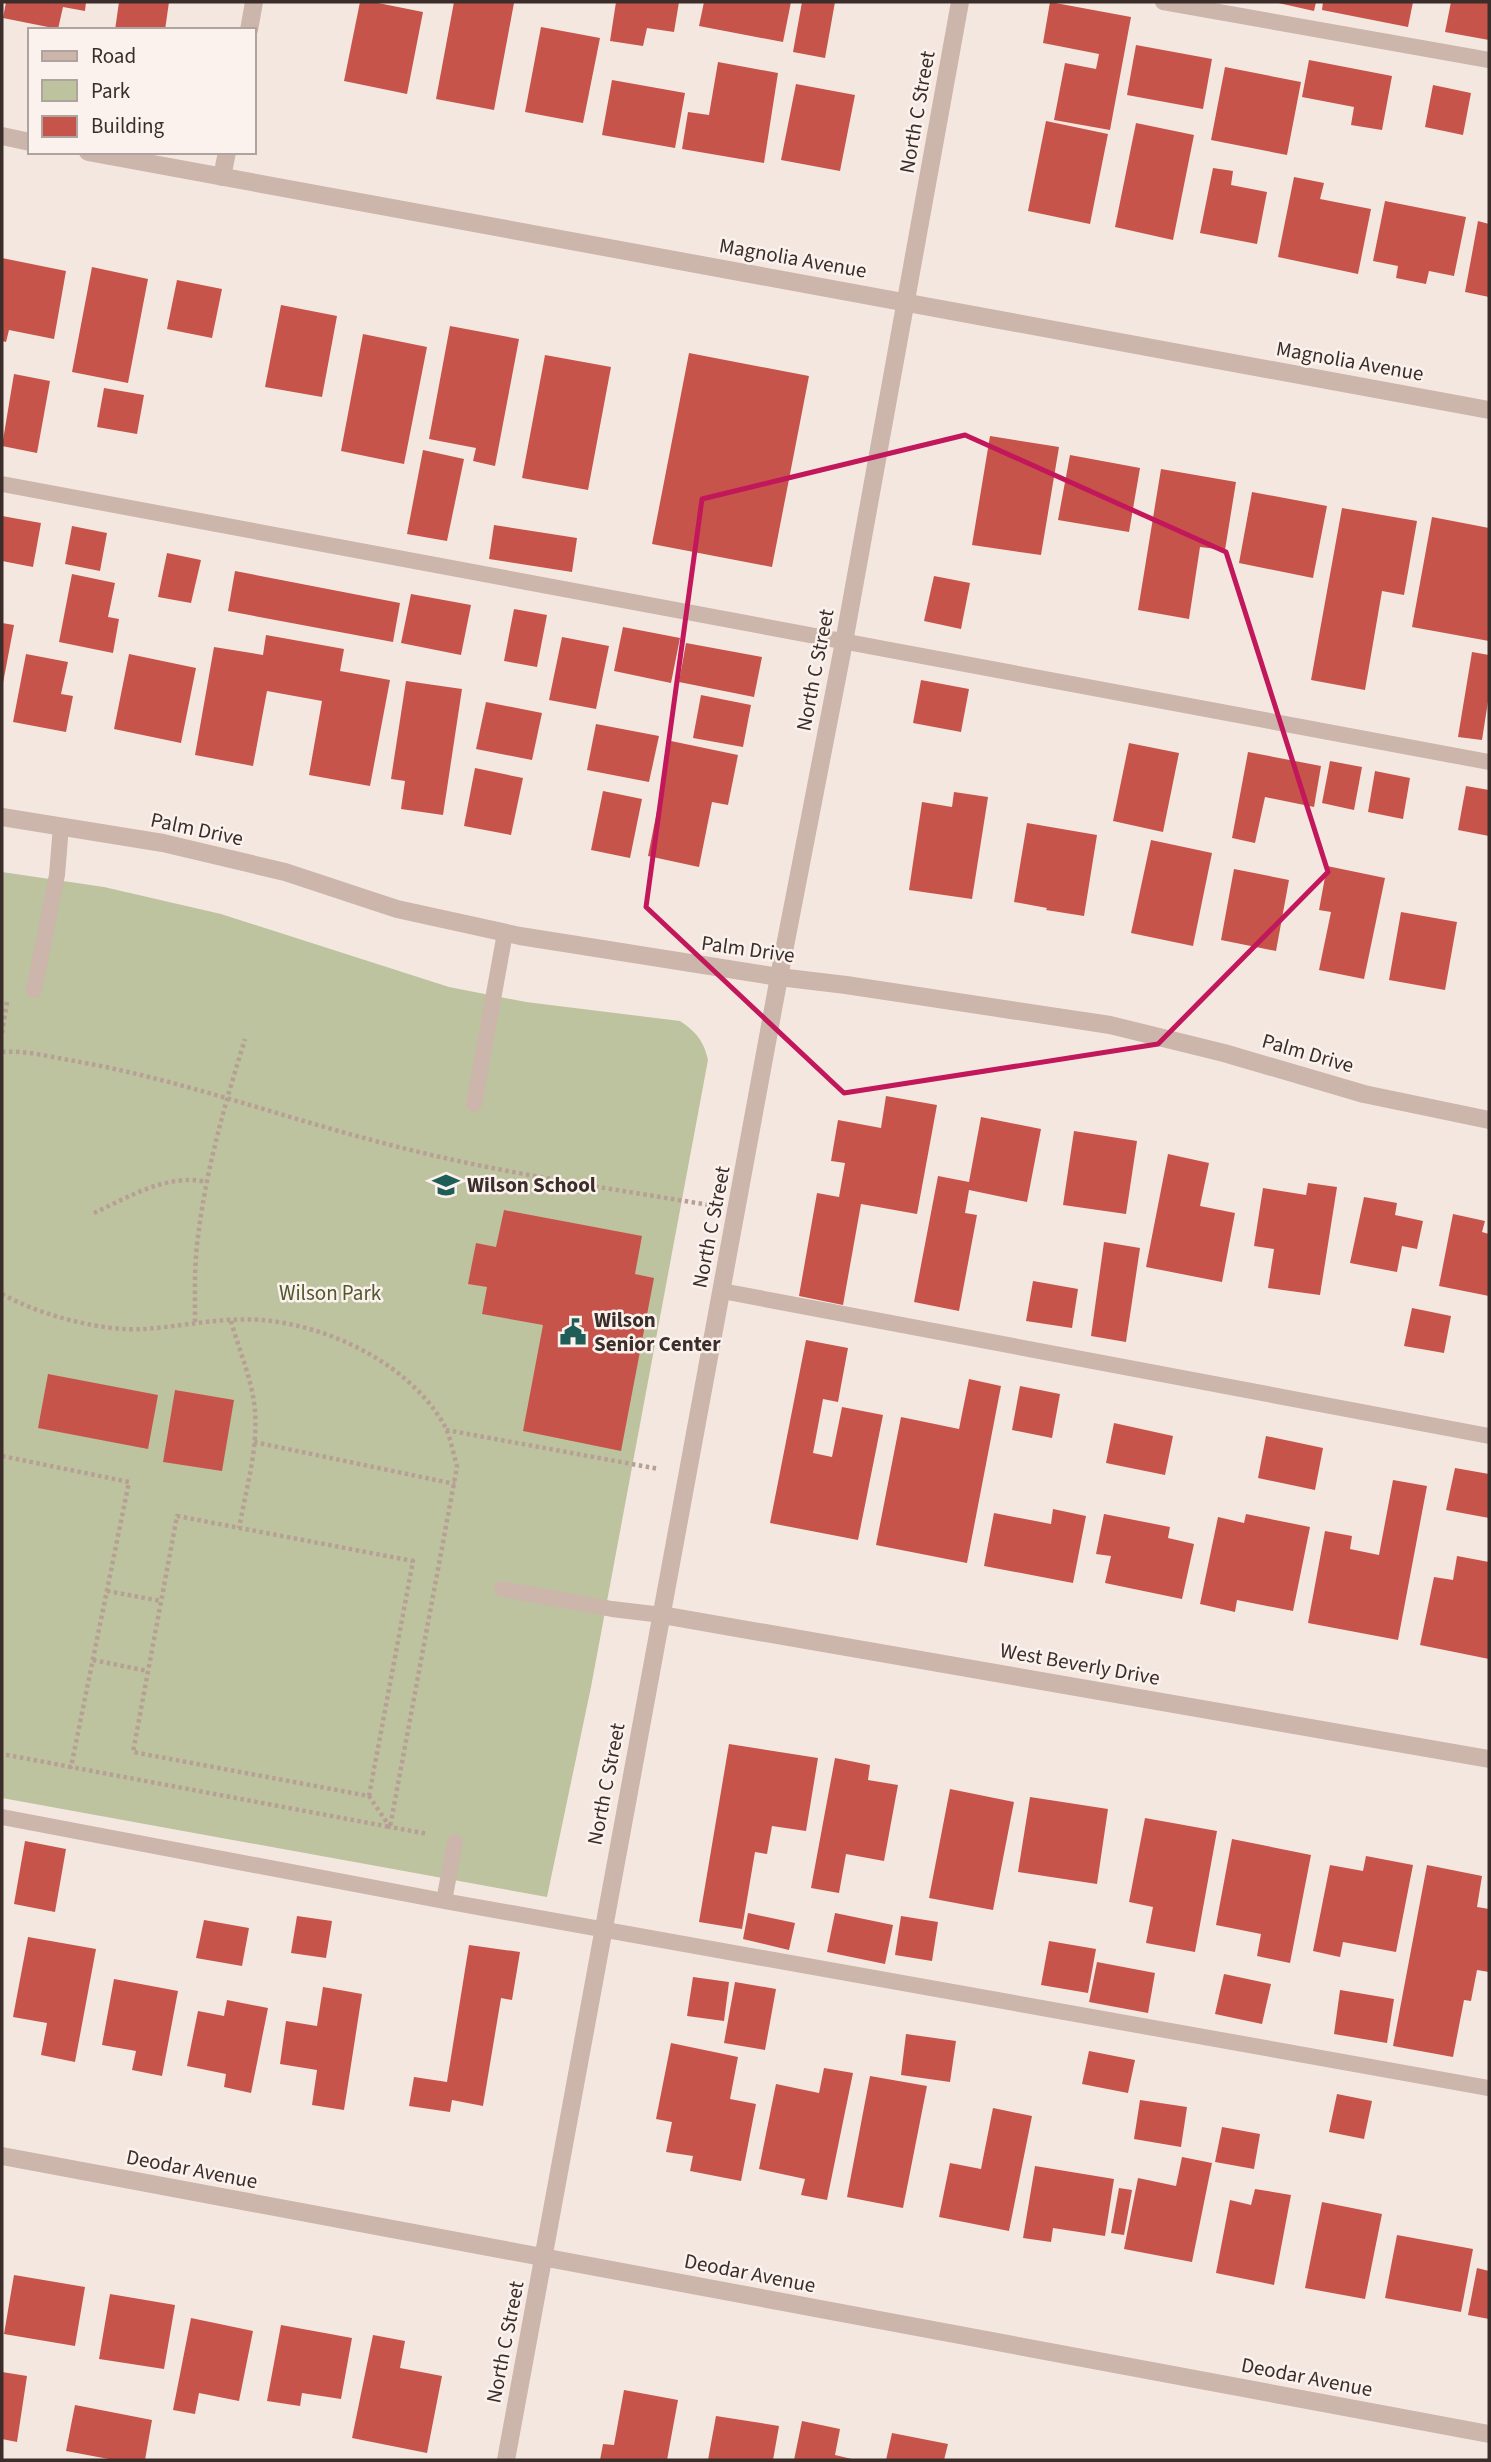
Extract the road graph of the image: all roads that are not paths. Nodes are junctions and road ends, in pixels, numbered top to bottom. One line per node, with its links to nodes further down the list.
1 (254, 2): 4 (street)
2 (960, 2): 11 (street, North C Street)
3 (1163, 2): 5 (lane)
4 (249, 28)
5 (1489, 60)
6 (2, 136): 7 (street)
7 (28, 142)
8 (99, 154): 10 (street, Magnolia Avenue)
9 (226, 154): 10 (street)
10 (222, 177): 11 (street, Magnolia Avenue)
11 (906, 302): 12 (street, Magnolia Avenue); 14 (street, North C Street)
12 (1489, 410)
13 (2, 484): 14 (lane)
14 (844, 642): 15 (lane); 19 (street, North C Street)
15 (1489, 762)
16 (2, 817): 17 (street, Palm Drive)
17 (61, 826): 18 (street, Palm Drive); 20 (lane)
18 (505, 933): 19 (street, Palm Drive); 21 (lane)
19 (779, 977): 22 (street, Palm Drive); 23 (street, North C Street)
20 (34, 990)
21 (474, 1104)
22 (1489, 1120)
23 (722, 1291): 24 (lane); 26 (street, North C Street)
24 (1489, 1436)
25 (502, 1589): 26 (lane)
26 (662, 1615): 27 (street, West Beverly Drive); 31 (street, North C Street)
27 (1489, 1759)
28 (2, 1817): 30 (lane)
29 (455, 1842): 30 (lane)
30 (443, 1902): 31 (lane)
31 (602, 1929): 32 (lane); 34 (street, North C Street)
32 (1489, 2088)
33 (2, 2156): 34 (street, Deodar Avenue)
34 (544, 2258): 35 (street, Deodar Avenue); 36 (street, North C Street)
35 (1489, 2434)
36 (506, 2460)

